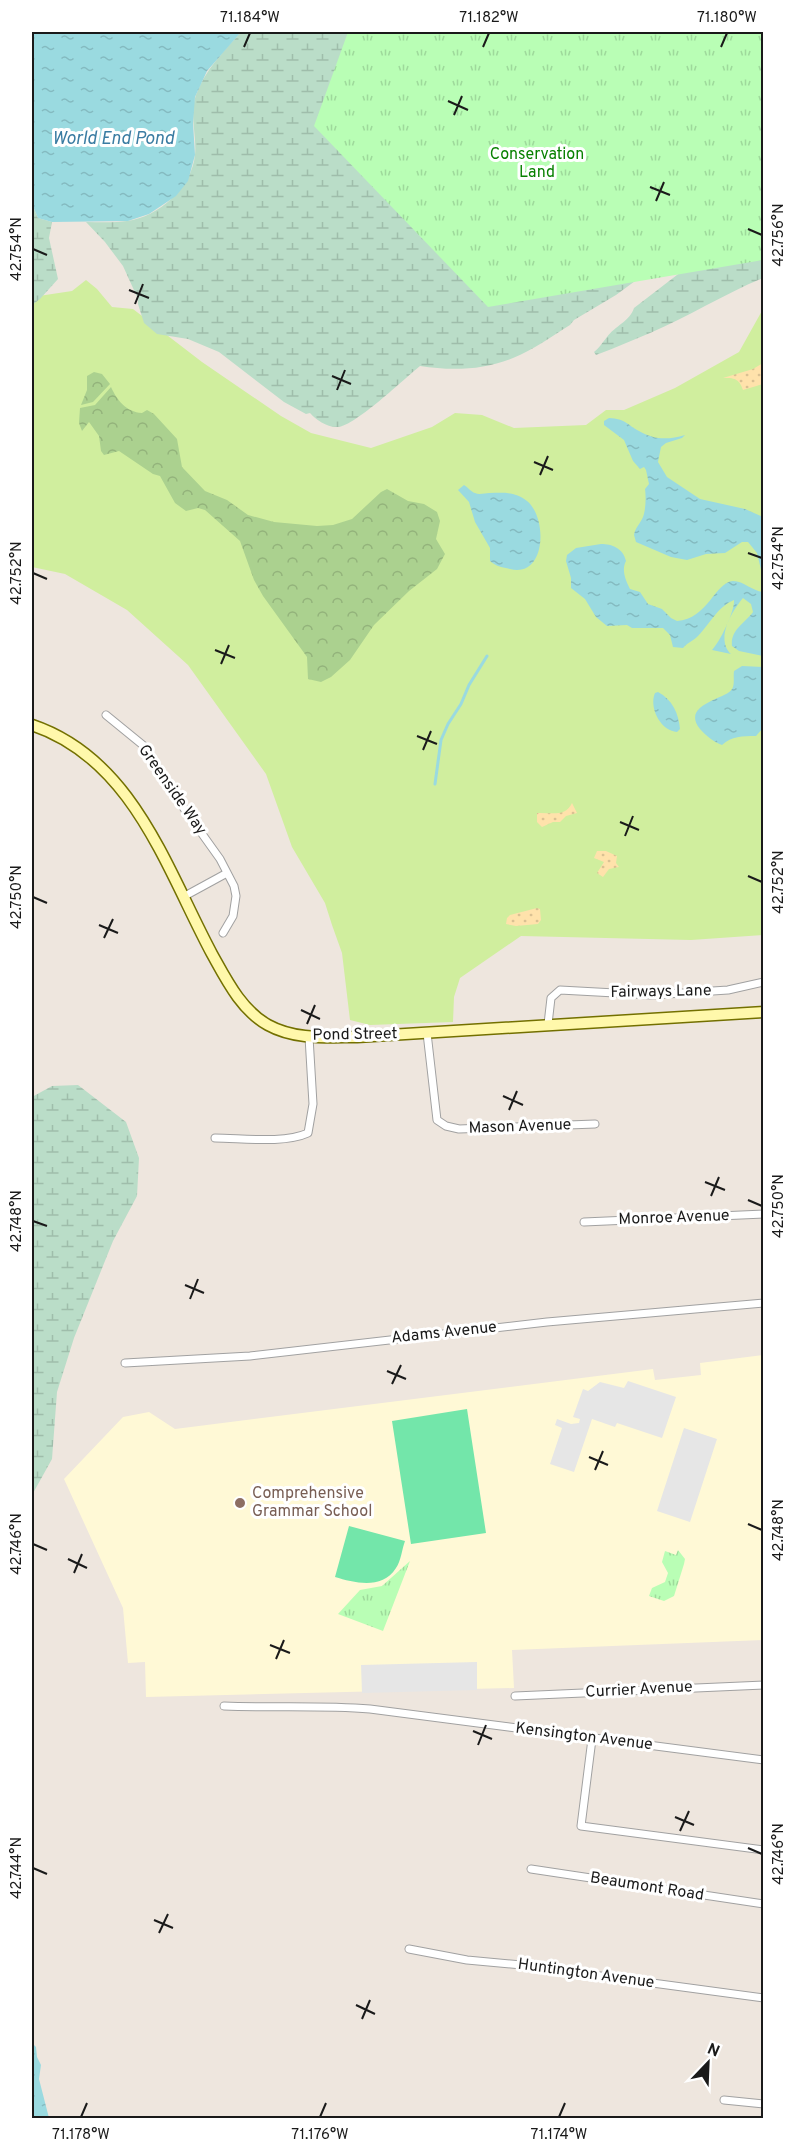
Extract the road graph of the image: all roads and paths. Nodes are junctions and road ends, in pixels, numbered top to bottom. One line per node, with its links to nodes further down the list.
1 (106, 715): 3 (street, Greenside Way)
2 (32, 725): 4 (street, Pond Street)
3 (227, 873): 4 (street); 5 (street, Greenside Way)
4 (183, 897): 10 (street, Pond Street)
5 (224, 933)
6 (764, 982): 8 (street, Fairways Lane)
7 (764, 1012): 8 (street, Pond Street)
8 (548, 1024): 9 (street, Pond Street)
9 (427, 1033): 10 (street, Pond Street); 11 (street, Mason Avenue)
10 (309, 1037): 12 (street)
11 (595, 1124)
12 (214, 1138)
13 (764, 1214): 14 (street, Monroe Avenue)
14 (584, 1222)
15 (764, 1303): 16 (street, Adams Avenue)
16 (124, 1363)
17 (764, 1684): 18 (street, Currier Avenue)
18 (515, 1696)
19 (224, 1706): 20 (street, Kensington Avenue)
20 (592, 1739): 21 (street, Kensington Avenue); 22 (street)
21 (764, 1760)
22 (764, 1850)
23 (531, 1869): 24 (street, Beaumont Road)
24 (764, 1904)
25 (409, 1949): 26 (street, Huntington Avenue)
26 (764, 1998)
27 (724, 2100): 28 (street)
28 (764, 2104)

